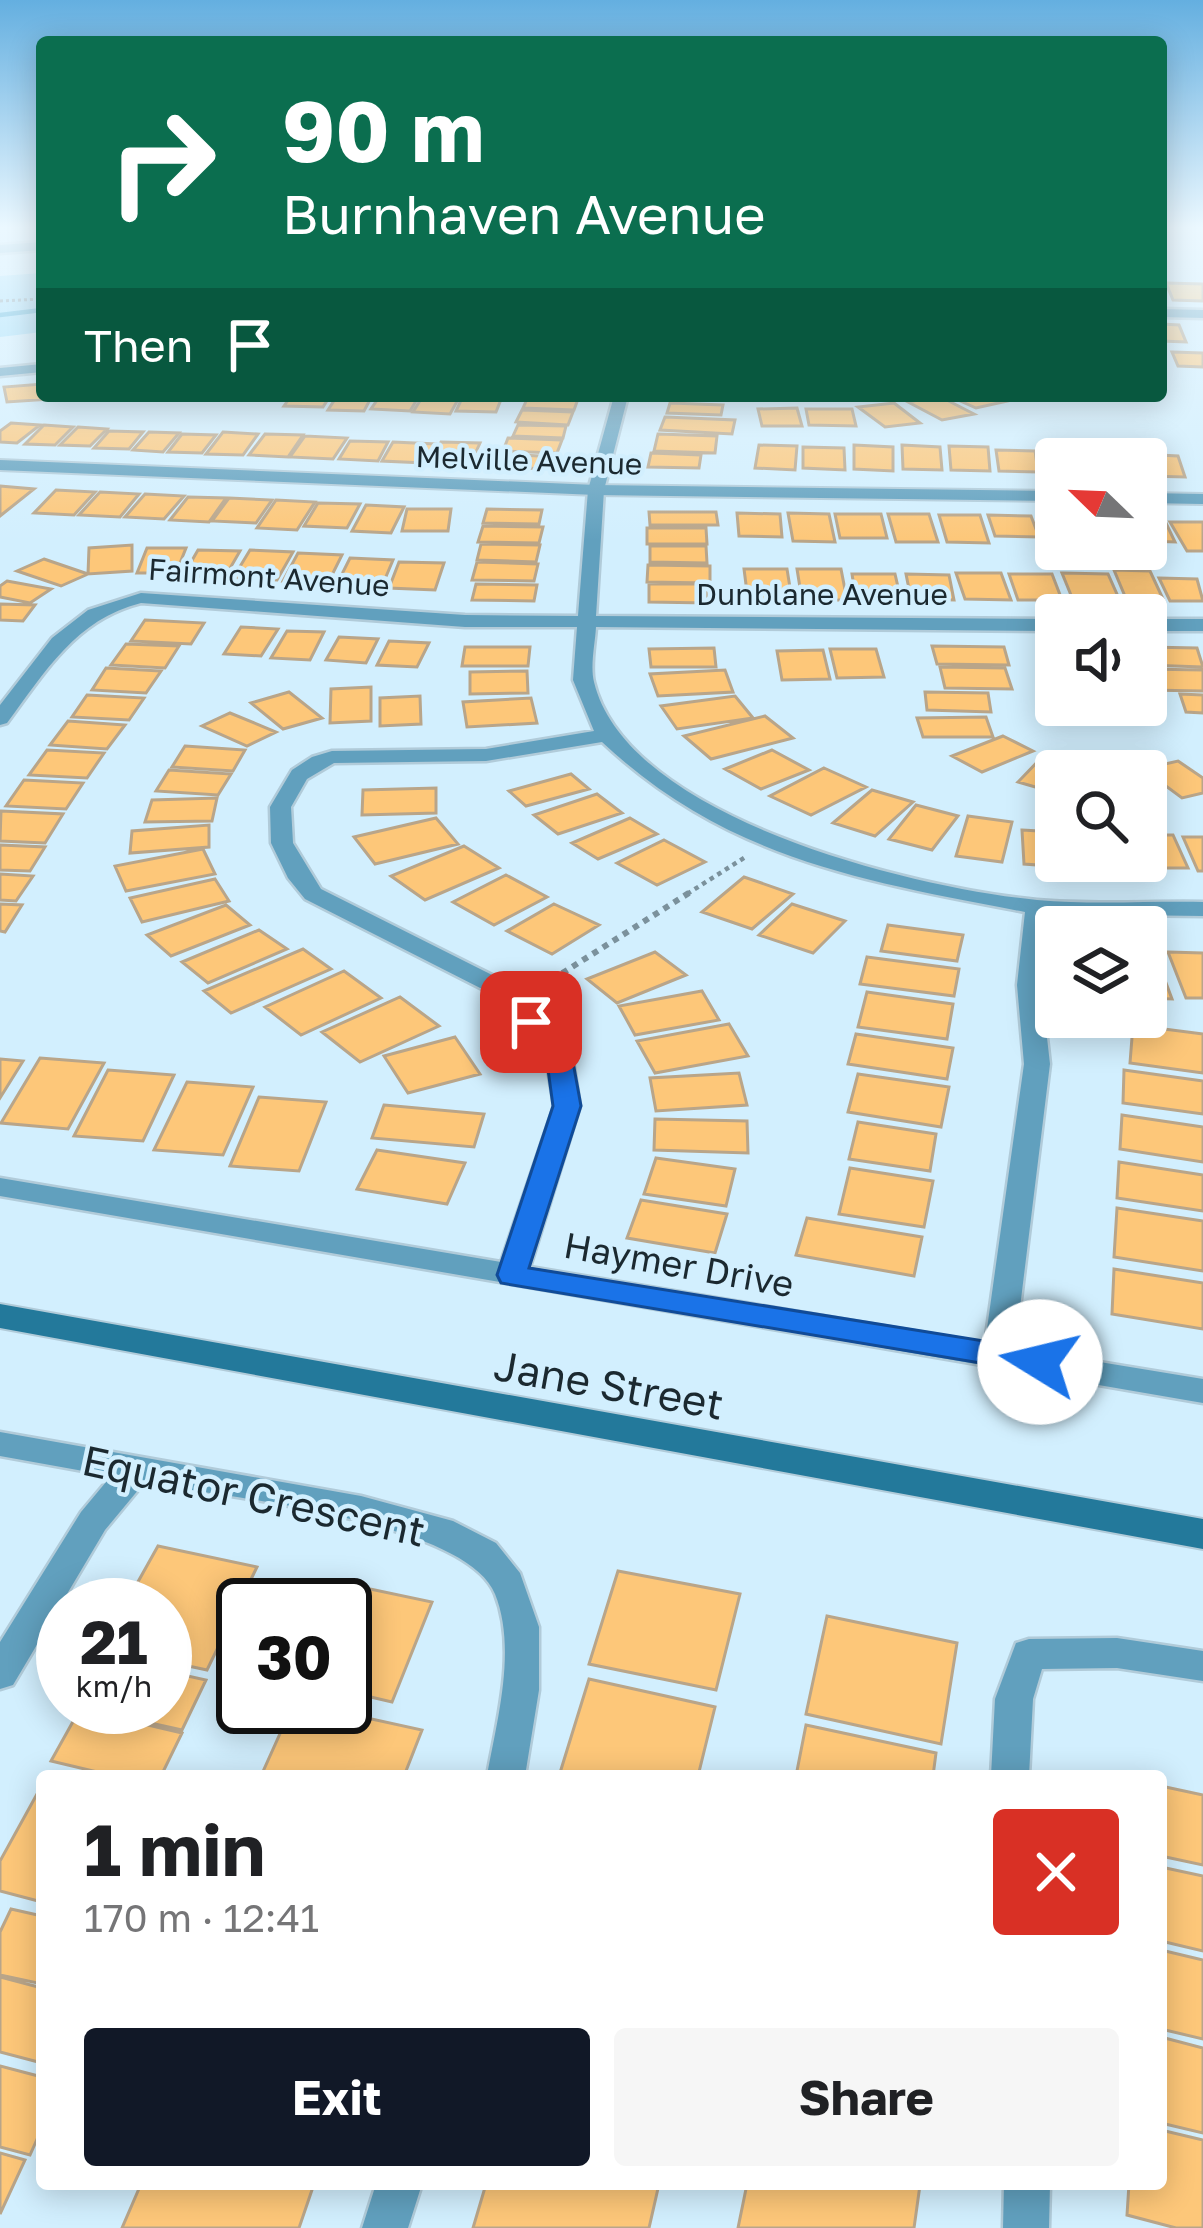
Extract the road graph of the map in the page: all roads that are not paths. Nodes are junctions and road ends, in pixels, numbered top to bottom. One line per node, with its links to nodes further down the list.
1 (36, 369): 2 (street)
2 (0, 372)
3 (618, 402): 5 (street)
4 (0, 465): 5 (street, Melville Avenue)
5 (596, 490): 6 (street, Melville Avenue); 9 (street)
6 (1035, 496)
7 (1167, 499): 8 (street)
8 (1203, 500)
9 (587, 622): 12 (street, Dunblane Avenue); 13 (street, Fairmont Avenue); 14 (street)
10 (1167, 625): 11 (street)
11 (1203, 626)
12 (1035, 628)
13 (0, 718)
14 (606, 735): 15 (street); 20 (street)
15 (1035, 907)
16 (1167, 909): 17 (street)
17 (1203, 909)
18 (1035, 926): 22 (street)
19 (0, 1187): 20 (street, Haymer Drive)
20 (512, 1275): 22 (street, Haymer Drive)
21 (0, 1316): 26 (main road, Jane Street)
22 (999, 1354): 23 (street, Haymer Drive)
23 (1203, 1391)
24 (0, 1444): 25 (street, Equator Crescent)
25 (136, 1469): 28 (street); 29 (street, Equator Crescent)
26 (1203, 1534)
27 (1203, 1666): 30 (street)
28 (0, 1674)
29 (507, 1770)
30 (1010, 1770)
31 (397, 2190): 33 (street)
32 (1027, 2190): 34 (street)
33 (385, 2228)
34 (1026, 2228)

